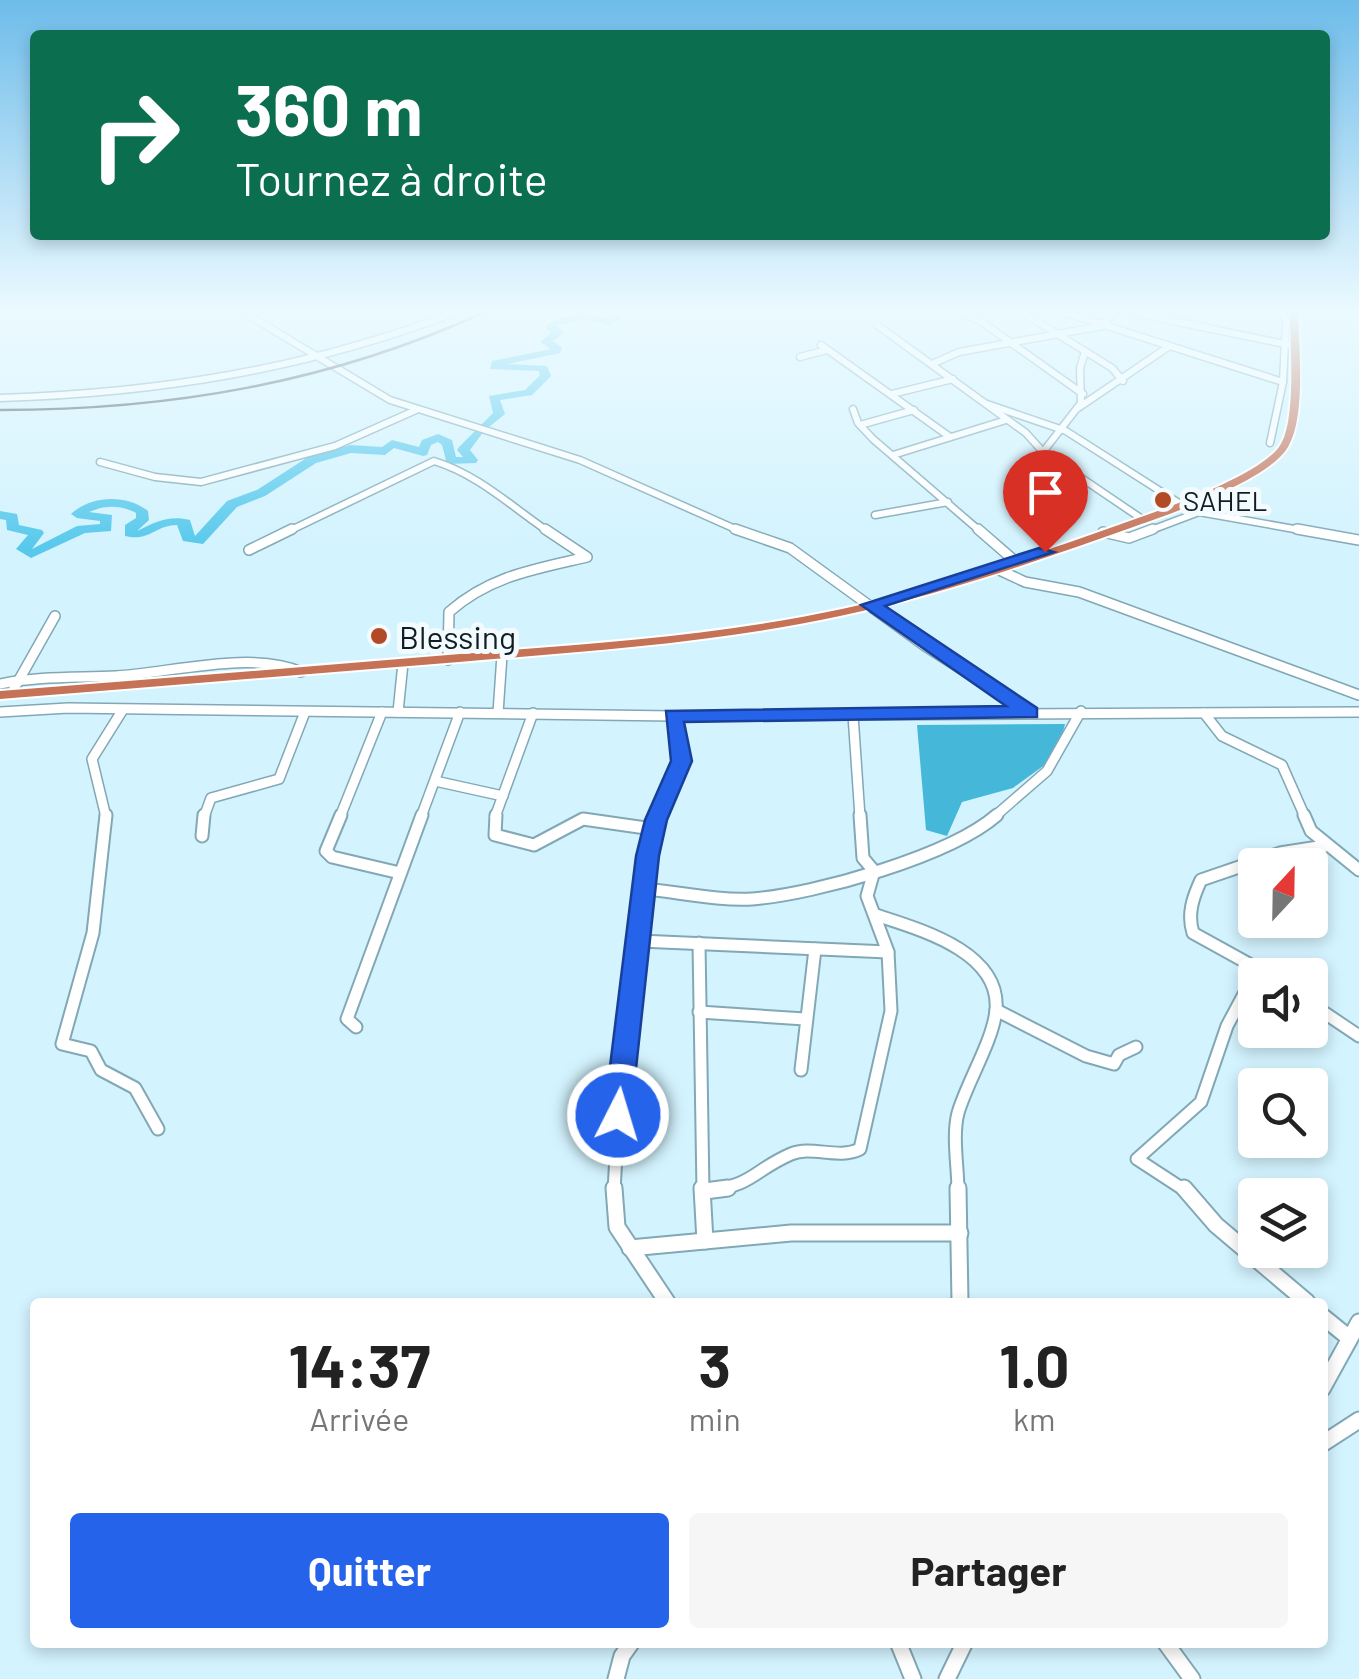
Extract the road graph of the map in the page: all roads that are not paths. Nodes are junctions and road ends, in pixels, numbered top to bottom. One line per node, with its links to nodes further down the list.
1 (130, 390): 13 (street)
2 (372, 390): 16 (street)
3 (887, 390): 11 (street)
4 (907, 390): 11 (street)
5 (968, 390): 14 (street)
6 (1078, 390): 12 (street)
7 (1083, 390): 12 (street)
8 (1108, 390): 18 (street)
9 (1282, 390): 24 (street)
10 (1288, 390): 29 (highway)
11 (892, 394): 17 (street)
12 (1083, 394): 18 (street)
13 (0, 398)
14 (986, 404): 19 (street); 21 (street)
15 (853, 409): 20 (street)
16 (416, 410): 27 (street); 37 (street)
17 (914, 410): 20 (street); 23 (street)
18 (1073, 413): 21 (street); 22 (street)
19 (1006, 420): 23 (street); 25 (street)
20 (860, 425): 26 (street)
21 (1064, 426): 22 (street); 25 (street)
22 (1076, 433): 29 (street)
23 (950, 437): 26 (street)
24 (1270, 443)
25 (1044, 452): 31 (street)
26 (893, 455): 28 (street)
27 (100, 462)
28 (948, 502): 30 (street); 35 (street)
29 (1182, 505): 31 (highway)
30 (874, 514)
31 (1142, 519): 32 (highway)
32 (1103, 532): 33 (street); 35 (highway)
33 (1359, 540)
34 (249, 550): 40 (street)
35 (1016, 562): 36 (highway)
36 (995, 568): 37 (highway); 47 (street)
37 (870, 605): 39 (highway); 57 (street)
38 (55, 616): 43 (street)
39 (502, 656): 40 (highway); 59 (street)
40 (448, 660): 41 (highway)
41 (403, 663): 42 (highway); 54 (street)
42 (301, 672): 43 (street); 45 (highway)
43 (18, 680): 44 (street); 46 (street)
44 (0, 684)
45 (104, 688): 46 (highway); 48 (street)
46 (6, 695)
47 (1359, 696)
48 (94, 709): 49 (street); 51 (street)
49 (122, 711): 52 (street); 89 (street)
50 (1081, 711): 57 (street); 60 (street); 71 (street)
51 (0, 712)
52 (305, 712): 53 (street); 67 (street)
53 (382, 712): 54 (street); 72 (street)
54 (398, 712): 55 (street)
55 (460, 712): 59 (street); 63 (street)
56 (532, 712): 59 (street); 61 (street); 64 (street)
57 (1030, 712): 62 (street)
58 (1359, 712): 60 (street)
59 (498, 713)
60 (1204, 713): 66 (street)
61 (673, 716): 62 (street); 65 (street)
62 (852, 716): 71 (street)
63 (435, 781): 64 (street); 72 (street)
64 (503, 796): 65 (street)
65 (653, 829): 73 (street)
66 (1311, 832): 68 (street); 69 (street)
67 (202, 836)
68 (1325, 846): 69 (street); 70 (street)
69 (1305, 847): 79 (street)
70 (1359, 870)
71 (874, 871): 73 (street); 74 (street)
72 (400, 873): 85 (street)
73 (645, 889): 75 (street)
74 (876, 915): 78 (street); 80 (street)
75 (640, 940): 76 (street); 93 (street)
76 (698, 943): 77 (street); 82 (street)
77 (816, 950): 78 (street); 84 (street)
78 (888, 952): 90 (street)
79 (1239, 958)
80 (996, 1010): 87 (street); 91 (street)
81 (1238, 1011): 96 (street)
82 (698, 1012): 84 (street); 90 (street)
83 (1328, 1014): 86 (street)
84 (806, 1019): 88 (street)
85 (356, 1027)
86 (1359, 1036)
87 (1136, 1047)
88 (801, 1070)
89 (158, 1130)
90 (705, 1191): 92 (street)
91 (960, 1233): 92 (street); 95 (street)
92 (706, 1241): 93 (street)
93 (630, 1248): 94 (street)
94 (664, 1298)
95 (960, 1298)
96 (1302, 1298)
97 (1328, 1321): 99 (street)
98 (1359, 1322): 99 (street)
99 (1348, 1337): 100 (street)
100 (1328, 1376)
101 (1359, 1420): 102 (street)
102 (1328, 1440)
103 (628, 1648): 107 (street)
104 (900, 1648): 108 (street)
105 (962, 1648): 109 (street)
106 (1169, 1648): 110 (street)
107 (616, 1679)
108 (913, 1679)
109 (947, 1679)
110 (1192, 1679)

